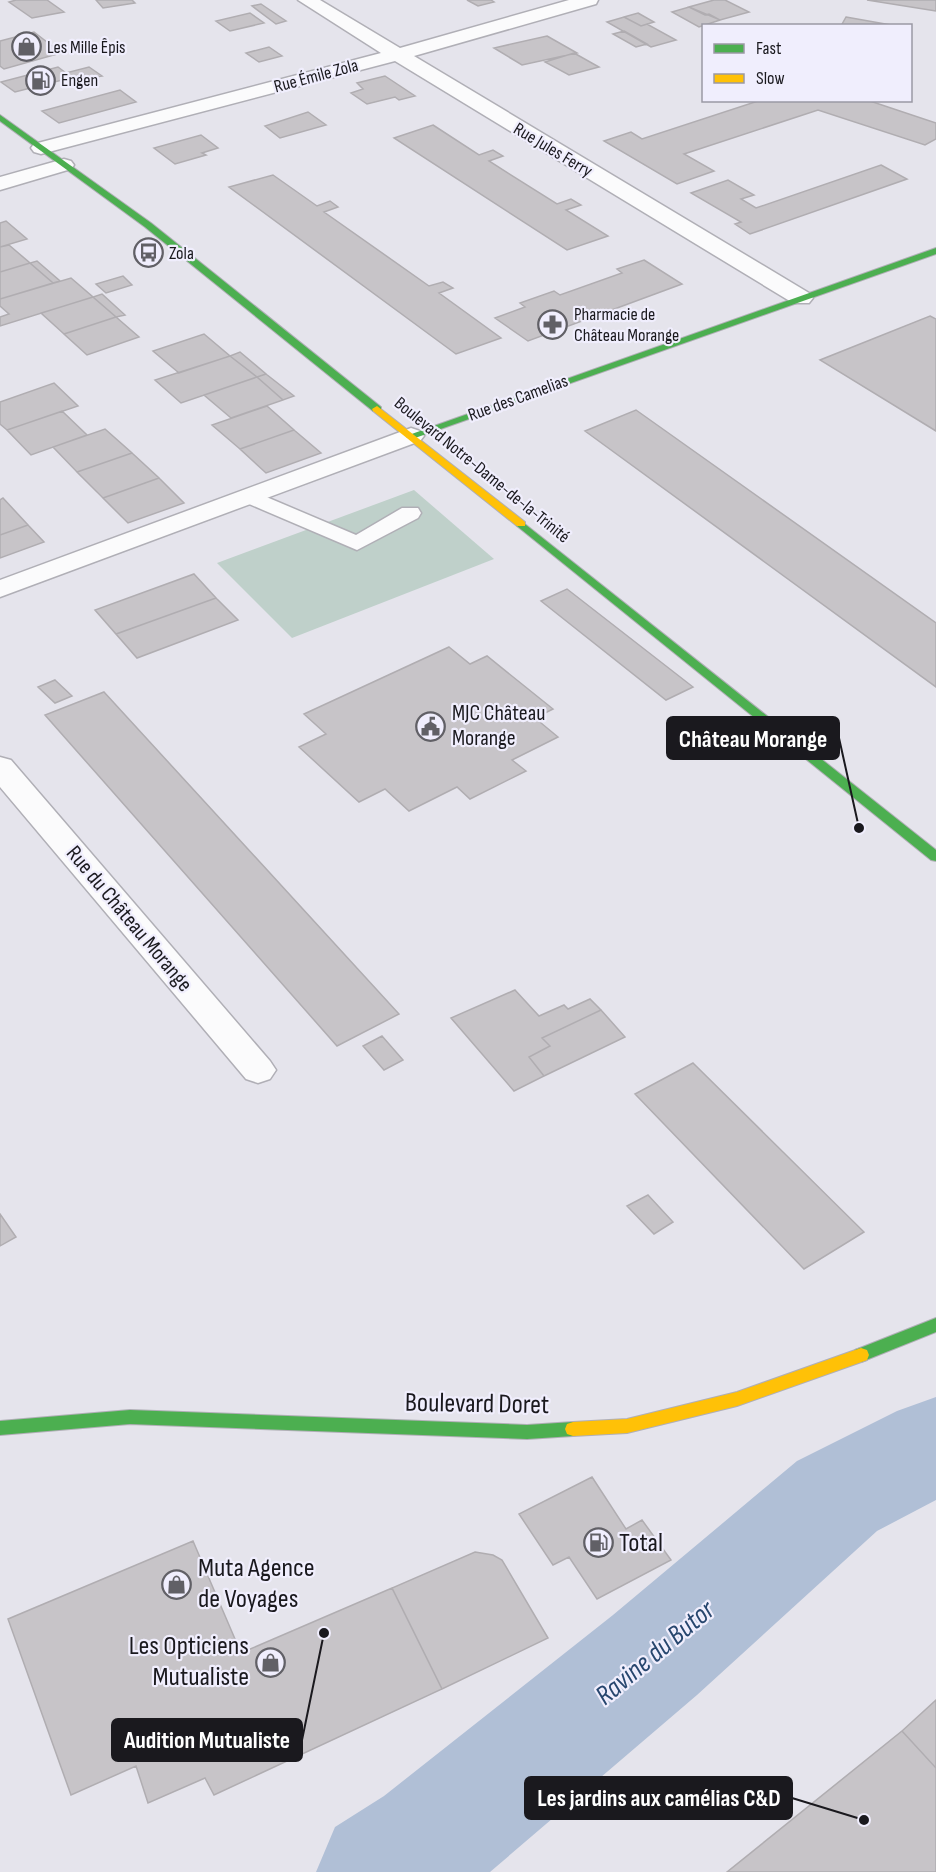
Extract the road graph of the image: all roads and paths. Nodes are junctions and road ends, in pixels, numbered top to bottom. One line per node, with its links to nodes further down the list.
1 (307, 0): 3 (street, Rue Jules Ferry)
2 (578, 1): 3 (street, Rue Émile Zola)
3 (396, 55): 5 (street, Rue Émile Zola); 9 (street, Rue Jules Ferry)
4 (0, 117): 5 (street, Boulevard Notre-Dame-de-la-Trinité)
5 (41, 148): 6 (street, Boulevard Notre-Dame-de-la-Trinité)
6 (64, 165): 7 (street); 10 (street, Boulevard Notre-Dame-de-la-Trinité)
7 (0, 183)
8 (936, 251): 9 (street, Rue des Camelias)
9 (801, 298): 10 (street, Rue des Camelias)
10 (411, 436): 11 (street, Rue des Camelias); 15 (street, Boulevard Notre-Dame-de-la-Trinité)
11 (250, 496): 12 (lane); 13 (street, Rue des Camelias)
12 (410, 513)
13 (0, 589)
14 (0, 767): 16 (street, Rue du Château Morange)
15 (936, 857)
16 (258, 1071)
17 (936, 1325): 18 (street, Boulevard Doret)
18 (0, 1428)

